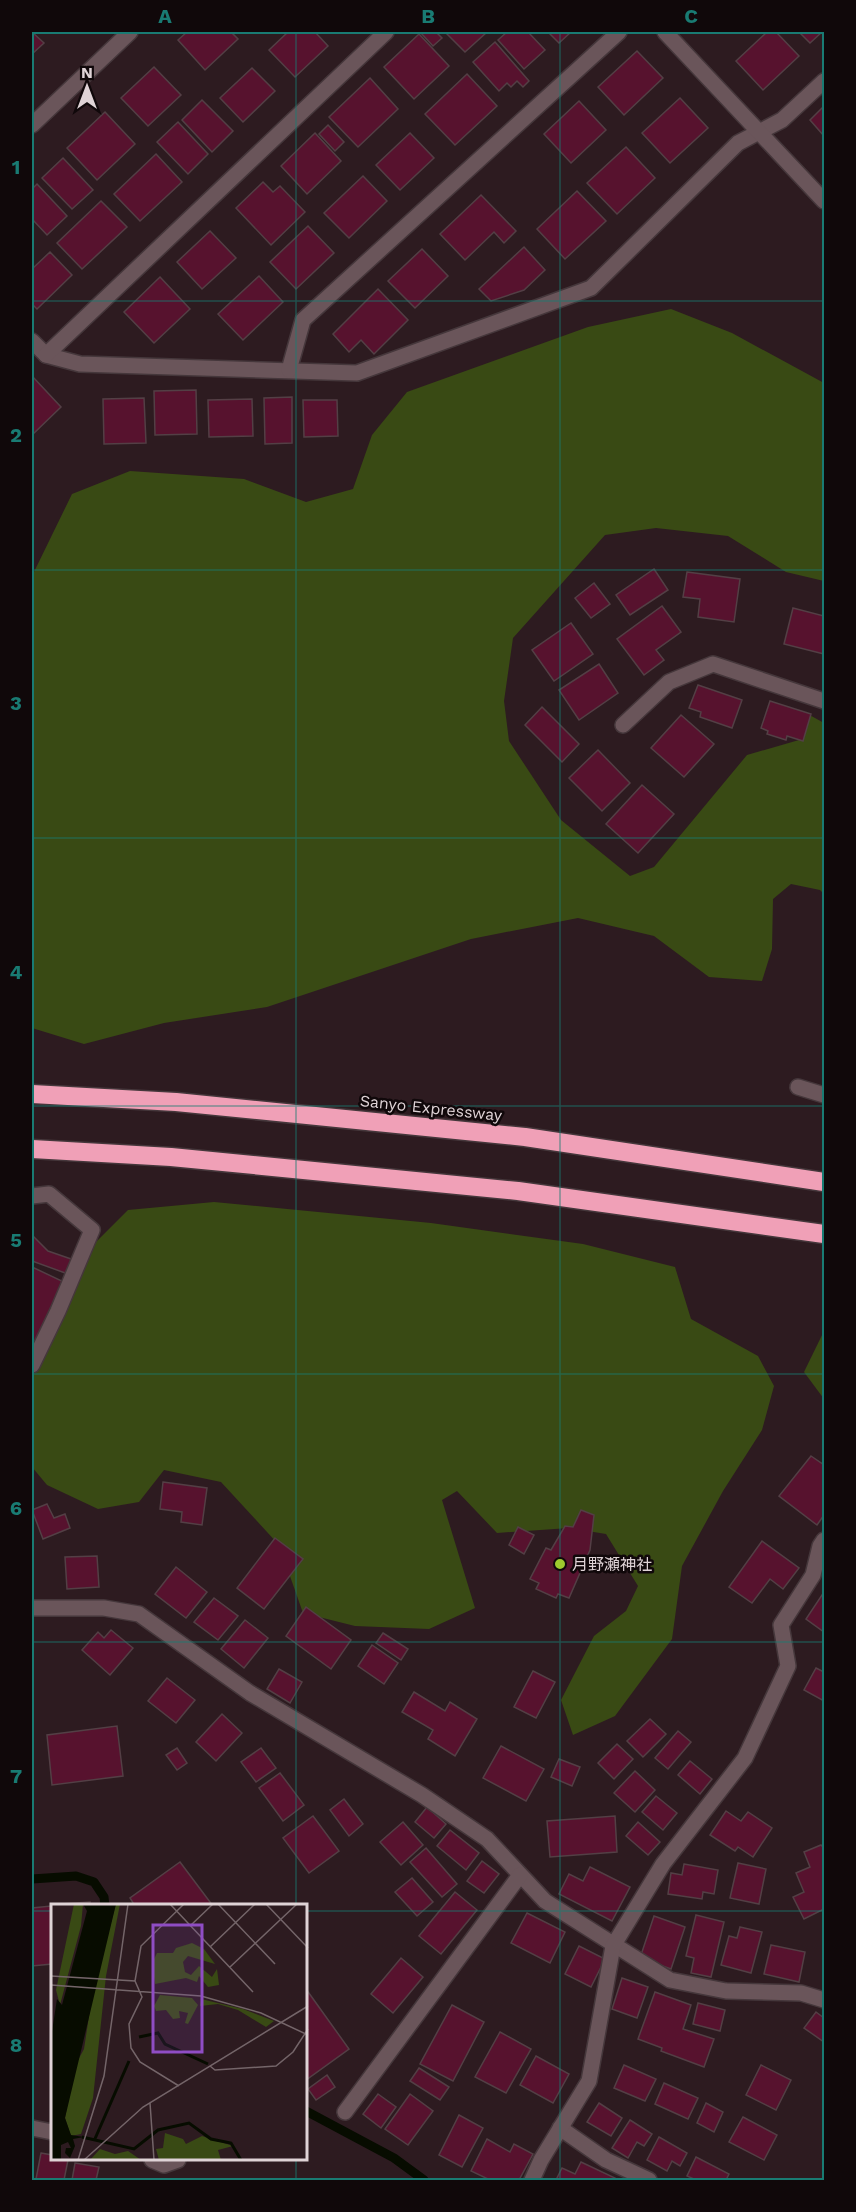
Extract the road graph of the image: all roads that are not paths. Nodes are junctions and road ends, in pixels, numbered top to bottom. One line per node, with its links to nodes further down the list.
1 (130, 32): 6 (street)
2 (386, 32): 10 (street)
3 (619, 32): 11 (street)
4 (665, 32): 7 (street)
5 (825, 81): 7 (street)
6 (32, 125)
7 (758, 133): 8 (street); 11 (street)
8 (825, 201)
9 (32, 341): 10 (street)
10 (46, 355): 11 (street)
11 (289, 370)
12 (825, 701): 13 (street)
13 (623, 725)
14 (798, 1087): 16 (street)
15 (32, 1094): 18 (highway, Sanyo Expressway)
16 (825, 1095)
17 (32, 1149): 20 (highway)
18 (825, 1182)
19 (32, 1196): 21 (street)
20 (825, 1234)
21 (32, 1365)
22 (825, 1540): 25 (street)
23 (32, 1608): 24 (street)
24 (520, 1875): 25 (street); 27 (street)
25 (613, 1946): 26 (street); 29 (street)
26 (825, 2000)
27 (345, 2112)
28 (32, 2128): 30 (street)
29 (561, 2128): 33 (street); 34 (street)
30 (51, 2132)
31 (154, 2161): 32 (street)
32 (175, 2161)
33 (532, 2181)
34 (649, 2181)

